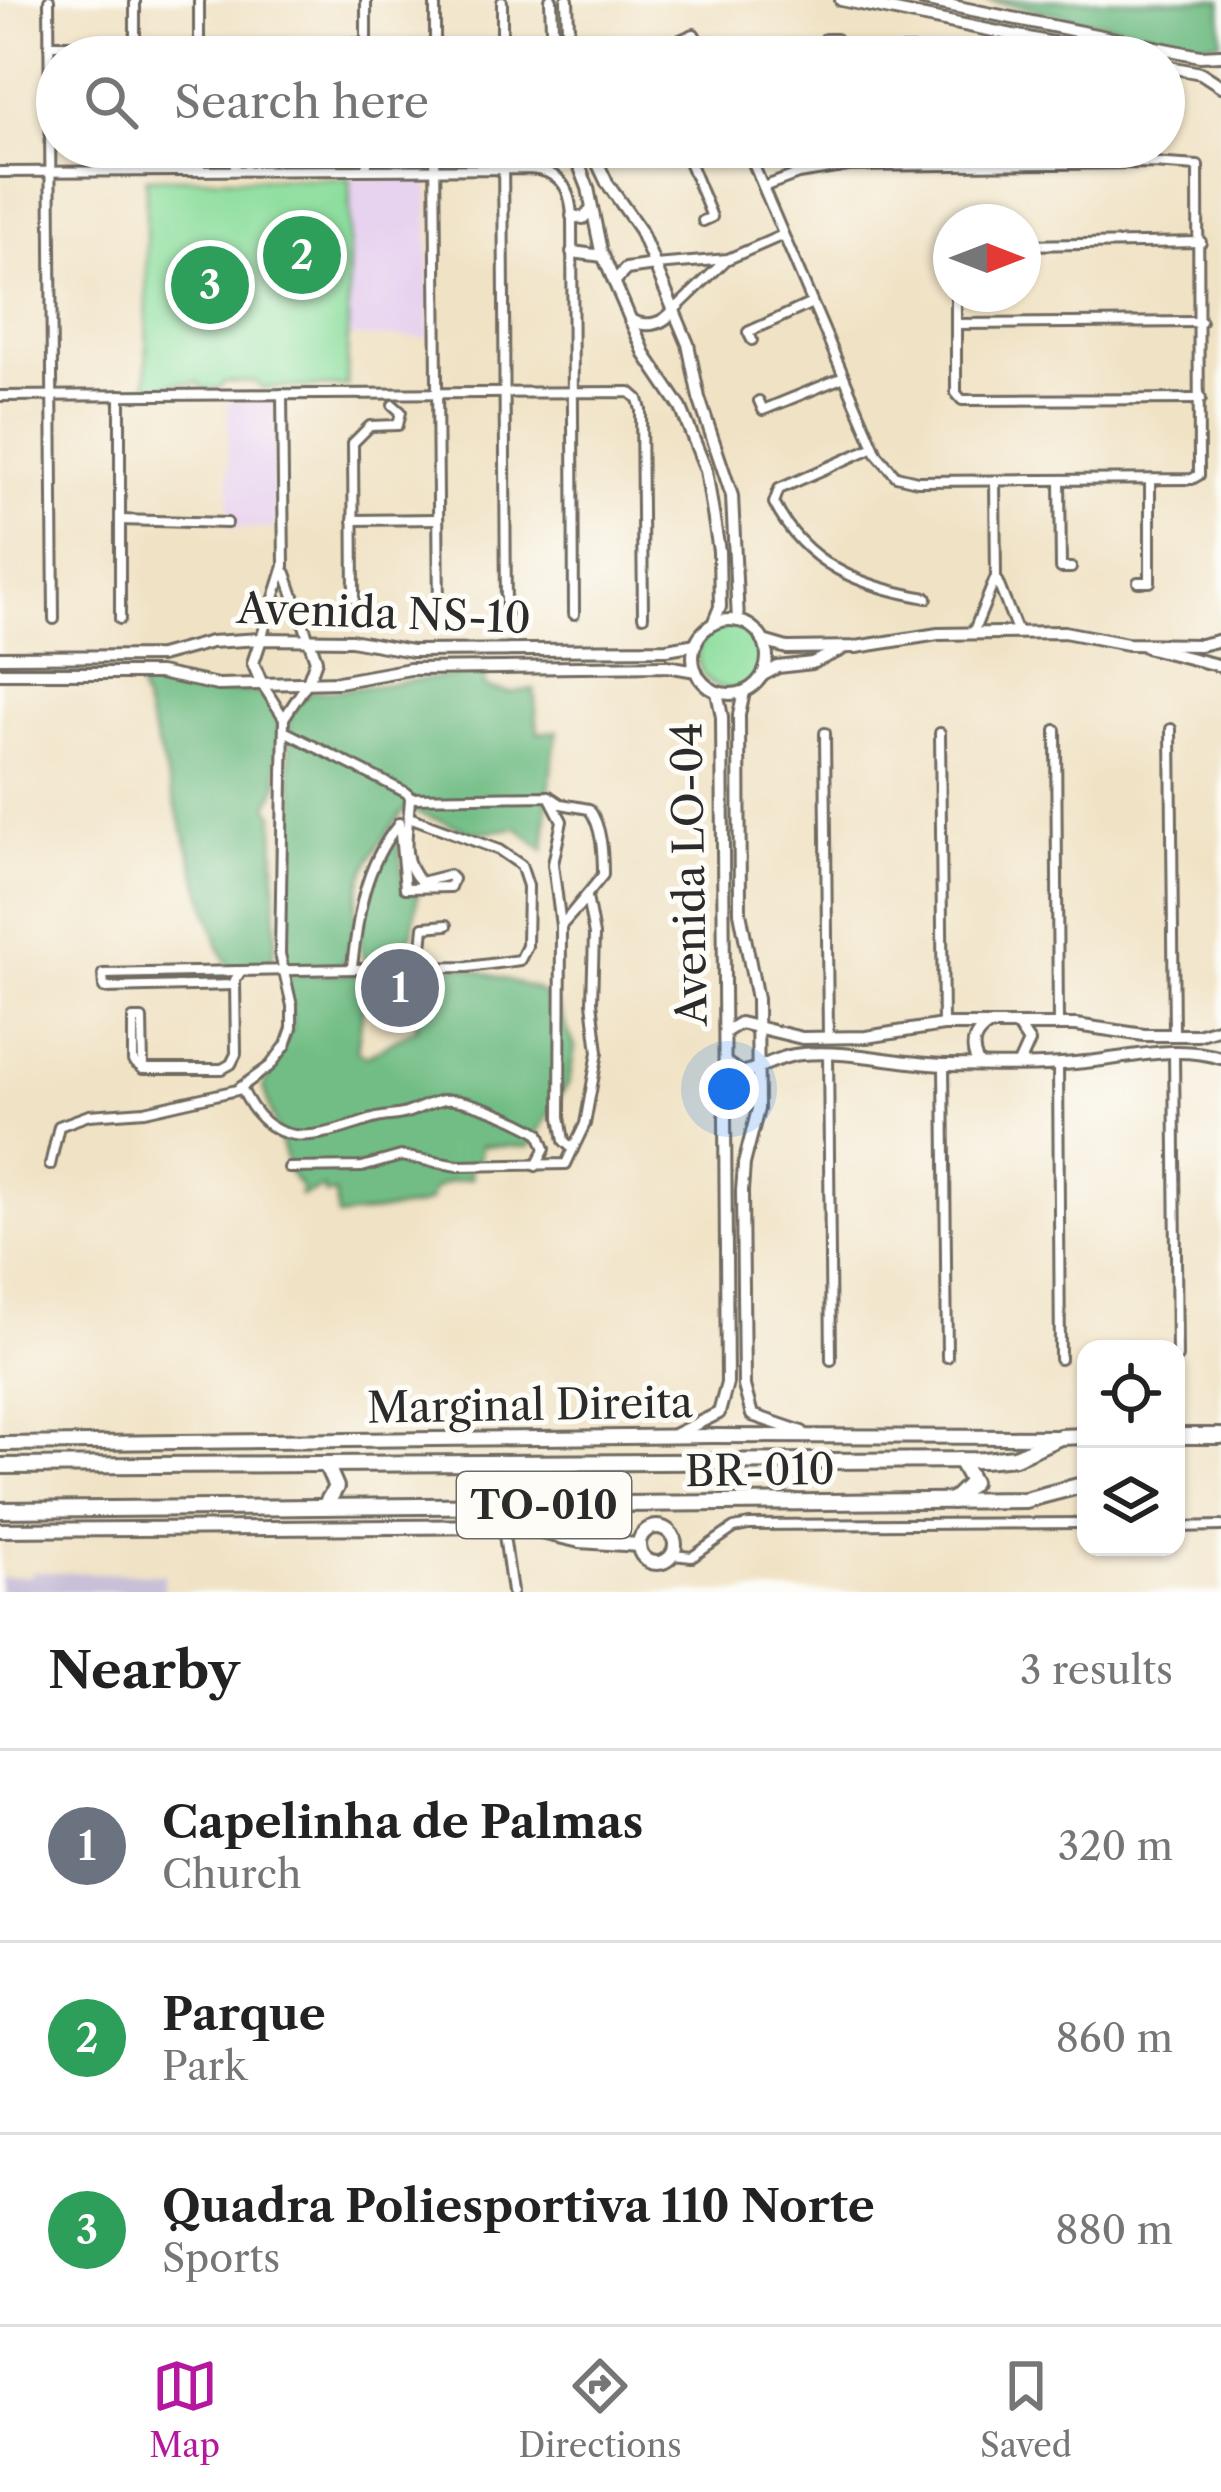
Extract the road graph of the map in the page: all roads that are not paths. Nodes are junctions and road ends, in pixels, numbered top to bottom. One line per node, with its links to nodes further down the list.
1 (49, 0): 11 (street)
2 (135, 0): 12 (street)
3 (199, 0): 13 (street)
4 (366, 0): 14 (street)
5 (435, 0): 15 (street)
6 (551, 0): 17 (street)
7 (567, 0): 18 (street)
8 (842, 0): 19 (street)
9 (923, 0): 20 (street)
10 (502, 2): 16 (street)
11 (49, 36)
12 (134, 36)
13 (199, 36)
14 (366, 36)
15 (435, 36)
16 (502, 36)
17 (552, 36)
18 (568, 36)
19 (1019, 36)
20 (1101, 36)
21 (1185, 53): 22 (street)
22 (1221, 55)
23 (1185, 70): 24 (street)
24 (1221, 86)
25 (1185, 165): 45 (street)
26 (50, 168): 39 (street)
27 (579, 168): 41 (street)
28 (600, 168): 50 (street)
29 (692, 168): 43 (street)
30 (755, 168): 40 (street)
31 (833, 168): 40 (street)
32 (367, 169): 33 (street); 37 (street)
33 (435, 169): 34 (street); 62 (street)
34 (503, 169): 42 (street); 60 (street)
35 (169, 170): 36 (street); 39 (street)
36 (200, 170): 37 (street)
37 (235, 170)
38 (0, 172): 39 (street)
39 (50, 172): 64 (street)
40 (763, 187): 44 (street)
41 (592, 207): 42 (street); 47 (street)
42 (574, 220): 48 (street)
43 (703, 221)
44 (783, 236): 49 (street); 52 (street)
45 (1201, 242): 46 (street); 56 (street)
46 (1041, 245)
47 (603, 256): 48 (street); 51 (street)
48 (576, 257): 61 (street)
49 (728, 259): 50 (street); 53 (street)
50 (655, 265): 51 (street); 53 (street)
51 (614, 282): 55 (street)
52 (812, 303): 58 (street); 59 (street)
53 (674, 310): 55 (street); 90 (street)
54 (956, 312): 57 (street)
55 (630, 320): 91 (street)
56 (1201, 322): 57 (street); 67 (street)
57 (956, 324): 67 (street)
58 (752, 340)
59 (844, 377): 68 (street); 70 (street)
60 (505, 391): 61 (street); 62 (street); 84 (street)
61 (572, 391): 85 (street); 87 (street)
62 (437, 392): 63 (street); 74 (street)
63 (282, 394): 65 (street); 78 (street)
64 (52, 395): 65 (street); 66 (street); 89 (street)
65 (120, 395): 75 (street)
66 (0, 396)
67 (1202, 399): 72 (street)
68 (759, 401)
69 (393, 405): 76 (street)
70 (874, 447): 73 (street); 83 (street)
71 (1060, 480): 72 (street); 73 (street); 79 (street)
72 (1150, 480): 81 (street)
73 (995, 481): 80 (street)
74 (438, 519): 76 (street); 86 (street)
75 (120, 520): 77 (street); 88 (street)
76 (353, 520): 82 (street)
77 (227, 524)
78 (284, 566): 94 (street); 95 (street)
79 (1070, 568)
80 (996, 578): 92 (street); 93 (street)
81 (1138, 582)
82 (354, 598)
83 (927, 598)
84 (506, 614)
85 (574, 614)
86 (439, 616)
87 (643, 616)
88 (120, 619)
89 (54, 620)
90 (738, 621): 91 (street); 97 (street)
91 (713, 624): 98 (street)
92 (1018, 633): 93 (street); 99 (street)
93 (973, 634): 100 (street)
94 (261, 639): 95 (street, Avenida NS-10); 101 (street, Avenida NS-10); 106 (street)
95 (309, 640): 98 (street, Avenida NS-10); 107 (street)
96 (1221, 640): 99 (street)
97 (763, 641): 100 (street); 105 (street)
98 (696, 644): 103 (street)
99 (1137, 644): 102 (street)
100 (856, 647): 105 (street)
101 (0, 657)
102 (1221, 667)
103 (696, 671): 107 (street, Avenida NS-10); 108 (street)
104 (0, 673): 106 (street, Avenida NS-10)
105 (761, 676): 109 (street)
106 (261, 682): 107 (street, Avenida NS-10); 110 (street)
107 (308, 682): 110 (street)
108 (717, 692): 109 (street); 134 (street, Avenida LO-04)
109 (744, 692): 132 (street, Avenida LO-04)
110 (284, 718): 112 (street)
111 (1171, 729): 135 (street)
112 (284, 730): 117 (street); 125 (street)
113 (1056, 730): 129 (street)
114 (825, 733): 136 (street)
115 (940, 733): 128 (street)
116 (549, 796): 117 (street); 120 (street); 122 (street)
117 (410, 798): 118 (street)
118 (409, 818): 119 (street); 119 (street); 123 (street)
119 (399, 823): 124 (street)
120 (587, 897): 122 (street); 148 (street)
121 (447, 926): 123 (street)
122 (561, 926): 148 (street)
123 (412, 965): 124 (street)
124 (352, 967): 125 (street)
125 (284, 970): 126 (street); 147 (street)
126 (242, 971): 127 (street); 127 (street)
127 (235, 985): 146 (street)
128 (943, 1025): 130 (street); 136 (street)
129 (1058, 1025): 131 (street); 135 (street)
130 (987, 1026): 131 (street); 144 (street)
131 (1017, 1026): 141 (street)
132 (758, 1027): 134 (street); 136 (street); 145 (street, Avenida LO-04)
133 (1221, 1028): 135 (street)
134 (724, 1032): 140 (street, Avenida LO-04)
135 (1174, 1035)
136 (828, 1037)
137 (1174, 1052): 139 (street); 142 (street); 152 (street)
138 (828, 1054): 143 (street); 145 (street); 155 (street)
139 (1221, 1058)
140 (725, 1062): 145 (street); 156 (street, Avenida LO-04)
141 (1019, 1064): 142 (street); 144 (street)
142 (1058, 1064): 154 (street)
143 (944, 1065): 144 (street); 153 (street)
144 (980, 1065)
145 (758, 1068): 157 (street, Avenida LO-04)
146 (143, 1069): 146 (street)
147 (241, 1087): 149 (street); 150 (street)
148 (573, 1149): 150 (street)
149 (50, 1166)
150 (536, 1166): 151 (street)
151 (289, 1168)
152 (1177, 1340)
153 (946, 1357)
154 (1060, 1359)
155 (831, 1360)
156 (719, 1413): 157 (street); 159 (street); 160 (street, Avenida LO-04)
157 (752, 1415): 162 (street, Avenida LO-04); 165 (street)
158 (1221, 1426): 164 (highway)
159 (670, 1436): 160 (main road, Marginal Direita); 166 (main road, Marginal Direita)
160 (712, 1436): 162 (main road, Marginal Direita)
161 (1077, 1436): 163 (highway, TO-010)
162 (760, 1437): 165 (main road, Marginal Direita)
163 (1060, 1437): 165 (main road, Marginal Direita); 167 (highway, BR-010 / TO-010)
164 (1198, 1437)
165 (838, 1438)
166 (0, 1444)
167 (960, 1460): 168 (highway, BR-010 / TO-010); 171 (highway)
168 (326, 1464): 169 (highway, BR-010 / TO-010); 174 (highway)
169 (0, 1466)
170 (1077, 1486): 171 (highway, BR-010 / TO-010)
171 (952, 1501): 172 (highway, BR-010 / TO-010)
172 (692, 1503): 173 (highway, BR-010 / TO-010); 181 (main road)
173 (632, 1505): 174 (highway, BR-010 / TO-010); 182 (main road)
174 (325, 1506): 175 (highway, BR-010 / TO-010)
175 (0, 1510)
176 (1077, 1522): 183 (street)
177 (502, 1526): 180 (main road); 182 (main road); 184 (street)
178 (1185, 1526): 179 (street)
179 (1221, 1526)
180 (0, 1530)
181 (668, 1531): 182 (main road); 183 (main road)
182 (641, 1540): 183 (main road)
183 (673, 1555)
184 (512, 1592)

